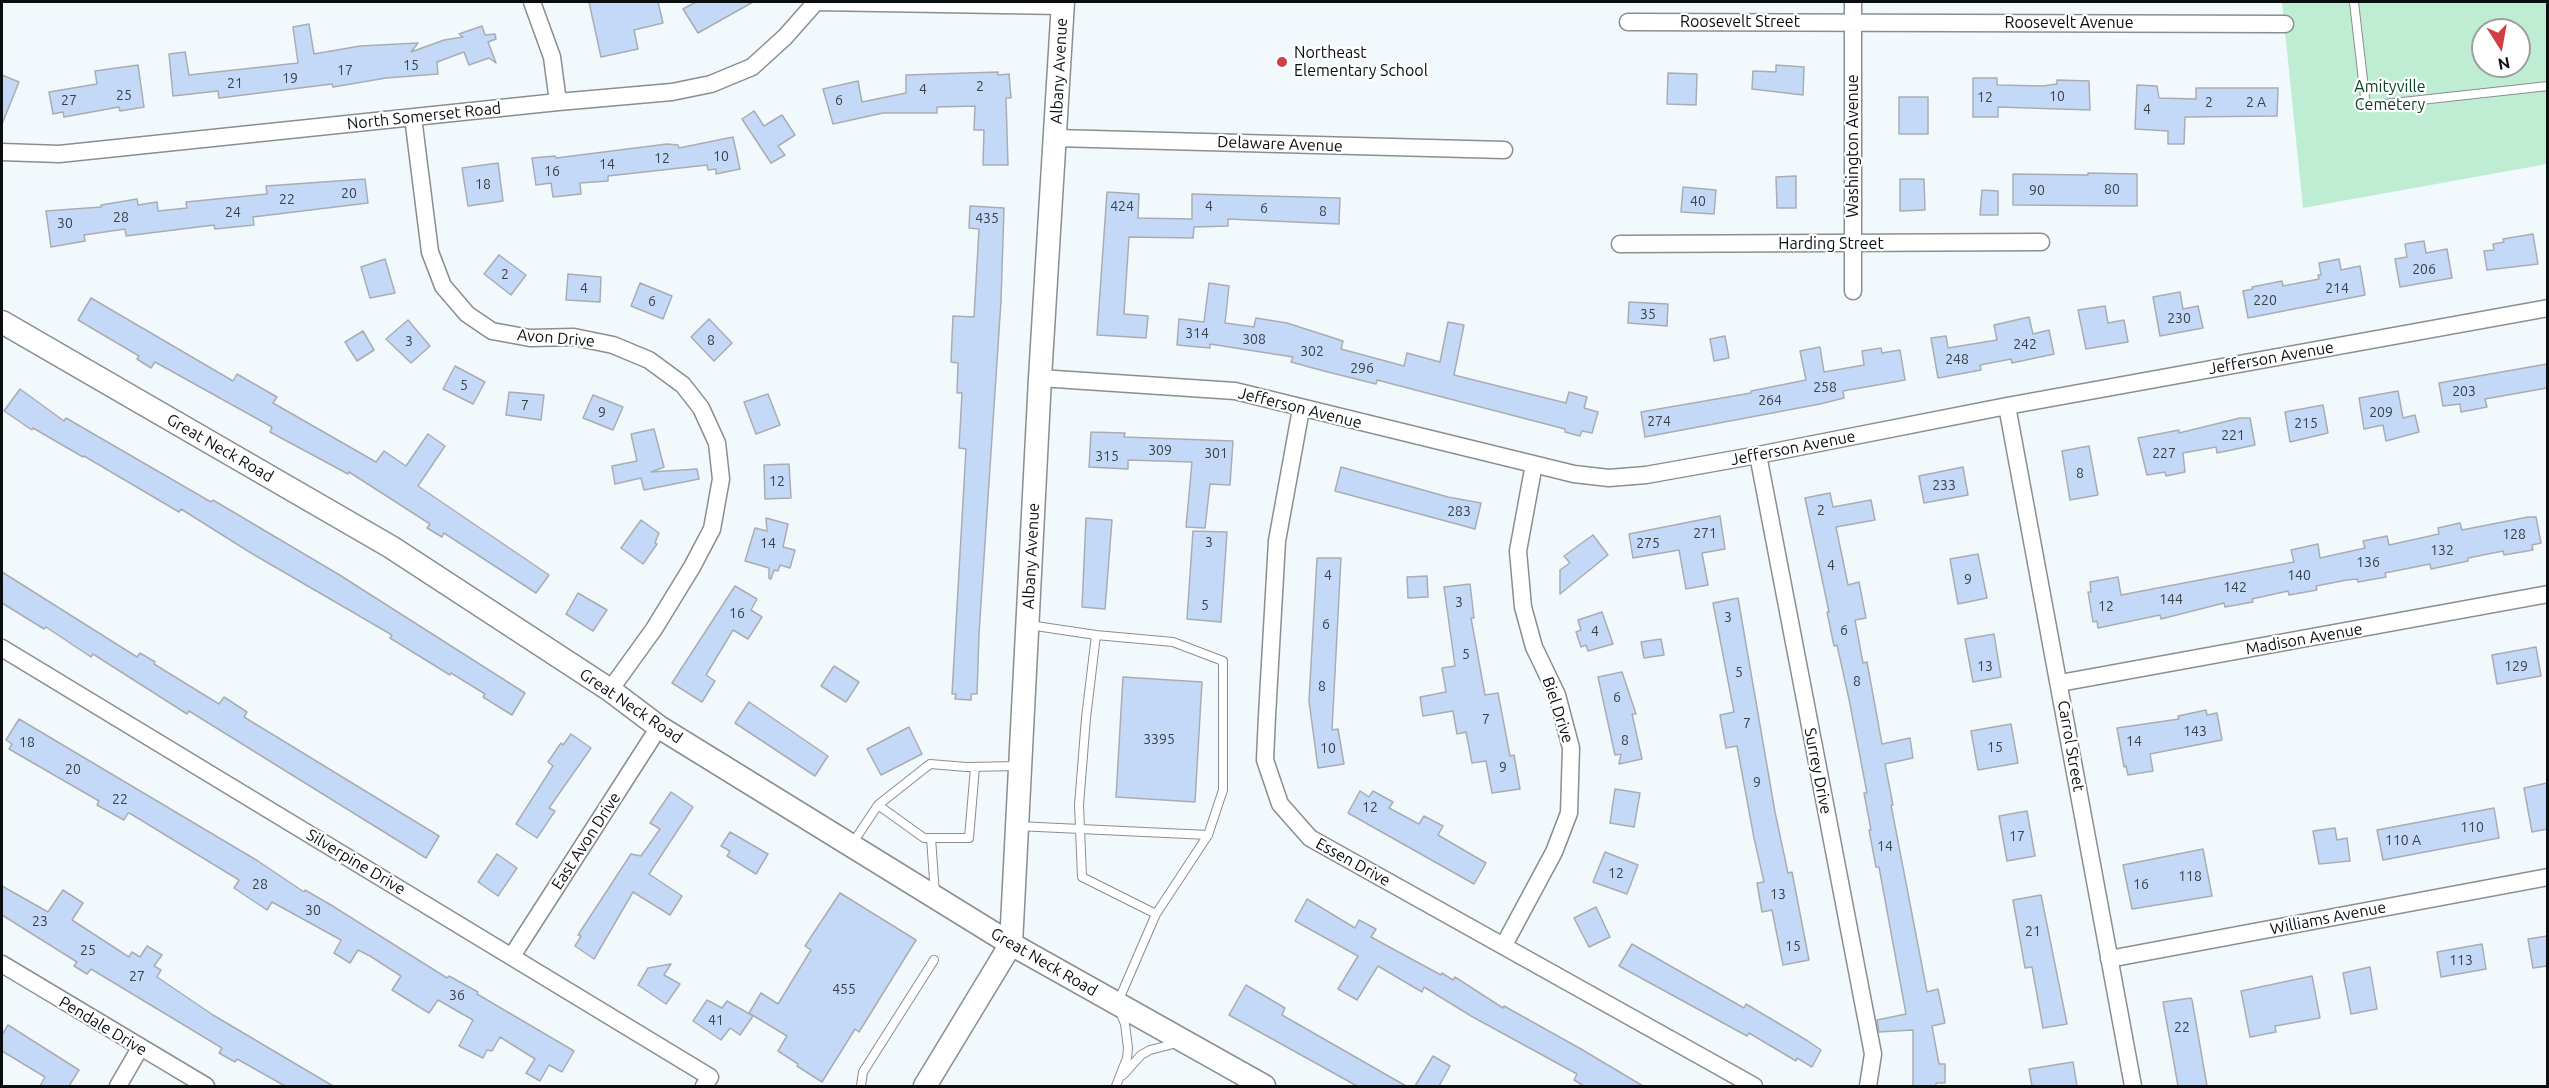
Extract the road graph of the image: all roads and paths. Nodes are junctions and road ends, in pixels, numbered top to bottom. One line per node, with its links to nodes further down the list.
1 (532, 2): 10 (street)
2 (816, 2): 5 (street, North Somerset Road); 10 (street, North Somerset Road)
3 (1853, 2): 7 (street, Washington Avenue)
4 (2354, 2): 9 (lane)
5 (1063, 4): 12 (main road, Albany Avenue)
6 (1628, 22): 7 (street, Roosevelt Street)
7 (1853, 22): 8 (street, Roosevelt Avenue); 17 (street, Washington Avenue)
8 (2285, 24)
9 (2547, 86)
10 (558, 102): 11 (street, North Somerset Road)
11 (413, 117): 14 (street, North Somerset Road); 31 (street, Avon Drive)
12 (1055, 138): 13 (street, Delaware Avenue); 21 (main road, Albany Avenue)
13 (1504, 150)
14 (2, 152)
15 (2041, 242): 17 (street, Harding Street)
16 (1620, 244): 17 (street, Harding Street)
17 (1854, 244): 18 (street, Washington Avenue)
18 (1853, 291)
19 (2547, 308): 22 (street, Jefferson Avenue)
20 (2, 322): 31 (main road, Great Neck Road)
21 (1040, 378): 23 (street, Jefferson Avenue); 27 (main road, Albany Avenue)
22 (2007, 406): 24 (street, Jefferson Avenue); 30 (street, Carrol Street)
23 (1301, 409): 25 (street, Jefferson Avenue); 45 (street, Essen Drive)
24 (1758, 455): 25 (street, Jefferson Avenue); 61 (street, Surrey Drive)
25 (1534, 464): 45 (street, Biel Drive)
26 (2547, 594): 30 (street, Madison Avenue)
27 (1027, 625): 28 (lane); 33 (main road, Albany Avenue)
28 (1096, 635): 37 (lane); 38 (lane)
29 (2, 648): 46 (street, Silverpine Drive)
30 (2060, 683): 47 (street, Carrol Street)
31 (610, 690): 32 (main road, Great Neck Road)
32 (659, 727): 40 (main road, Great Neck Road); 46 (street, East Avon Drive)
33 (1020, 766): 34 (lane); 36 (main road, Albany Avenue)
34 (975, 767): 35 (lane); 39 (lane)
35 (878, 805): 39 (lane); 40 (lane)
36 (1017, 825): 37 (lane); 44 (main road, Albany Avenue)
37 (1079, 828): 38 (lane); 43 (lane)
38 (1208, 835): 43 (lane)
39 (931, 838): 42 (lane)
40 (851, 846): 42 (main road, Great Neck Road)
41 (2547, 877): 47 (street, Williams Avenue)
42 (935, 897): 44 (main road, Great Neck Road)
43 (1156, 914): 50 (lane)
44 (1011, 944): 50 (main road, Great Neck Road); 58 (main road, Albany Avenue)
45 (1504, 945): 60 (street, Essen Drive)
46 (513, 956): 53 (street, Silverpine Drive)
47 (2109, 959): 62 (street, Carrol Street)
48 (934, 960): 57 (lane)
49 (2, 964): 52 (street, Pendale Drive)
50 (1117, 1004): 51 (main road, Great Neck Road); 54 (lane)
51 (1183, 1042): 54 (lane); 59 (main road, Great Neck Road)
52 (140, 1048): 55 (street); 56 (street, Pendale Drive)
53 (707, 1082)
54 (1118, 1082)
55 (118, 1086)
56 (206, 1086)
57 (861, 1086)
58 (925, 1086)
59 (1263, 1086)
60 (1754, 1086)
61 (1868, 1086)
62 (2133, 1086)

